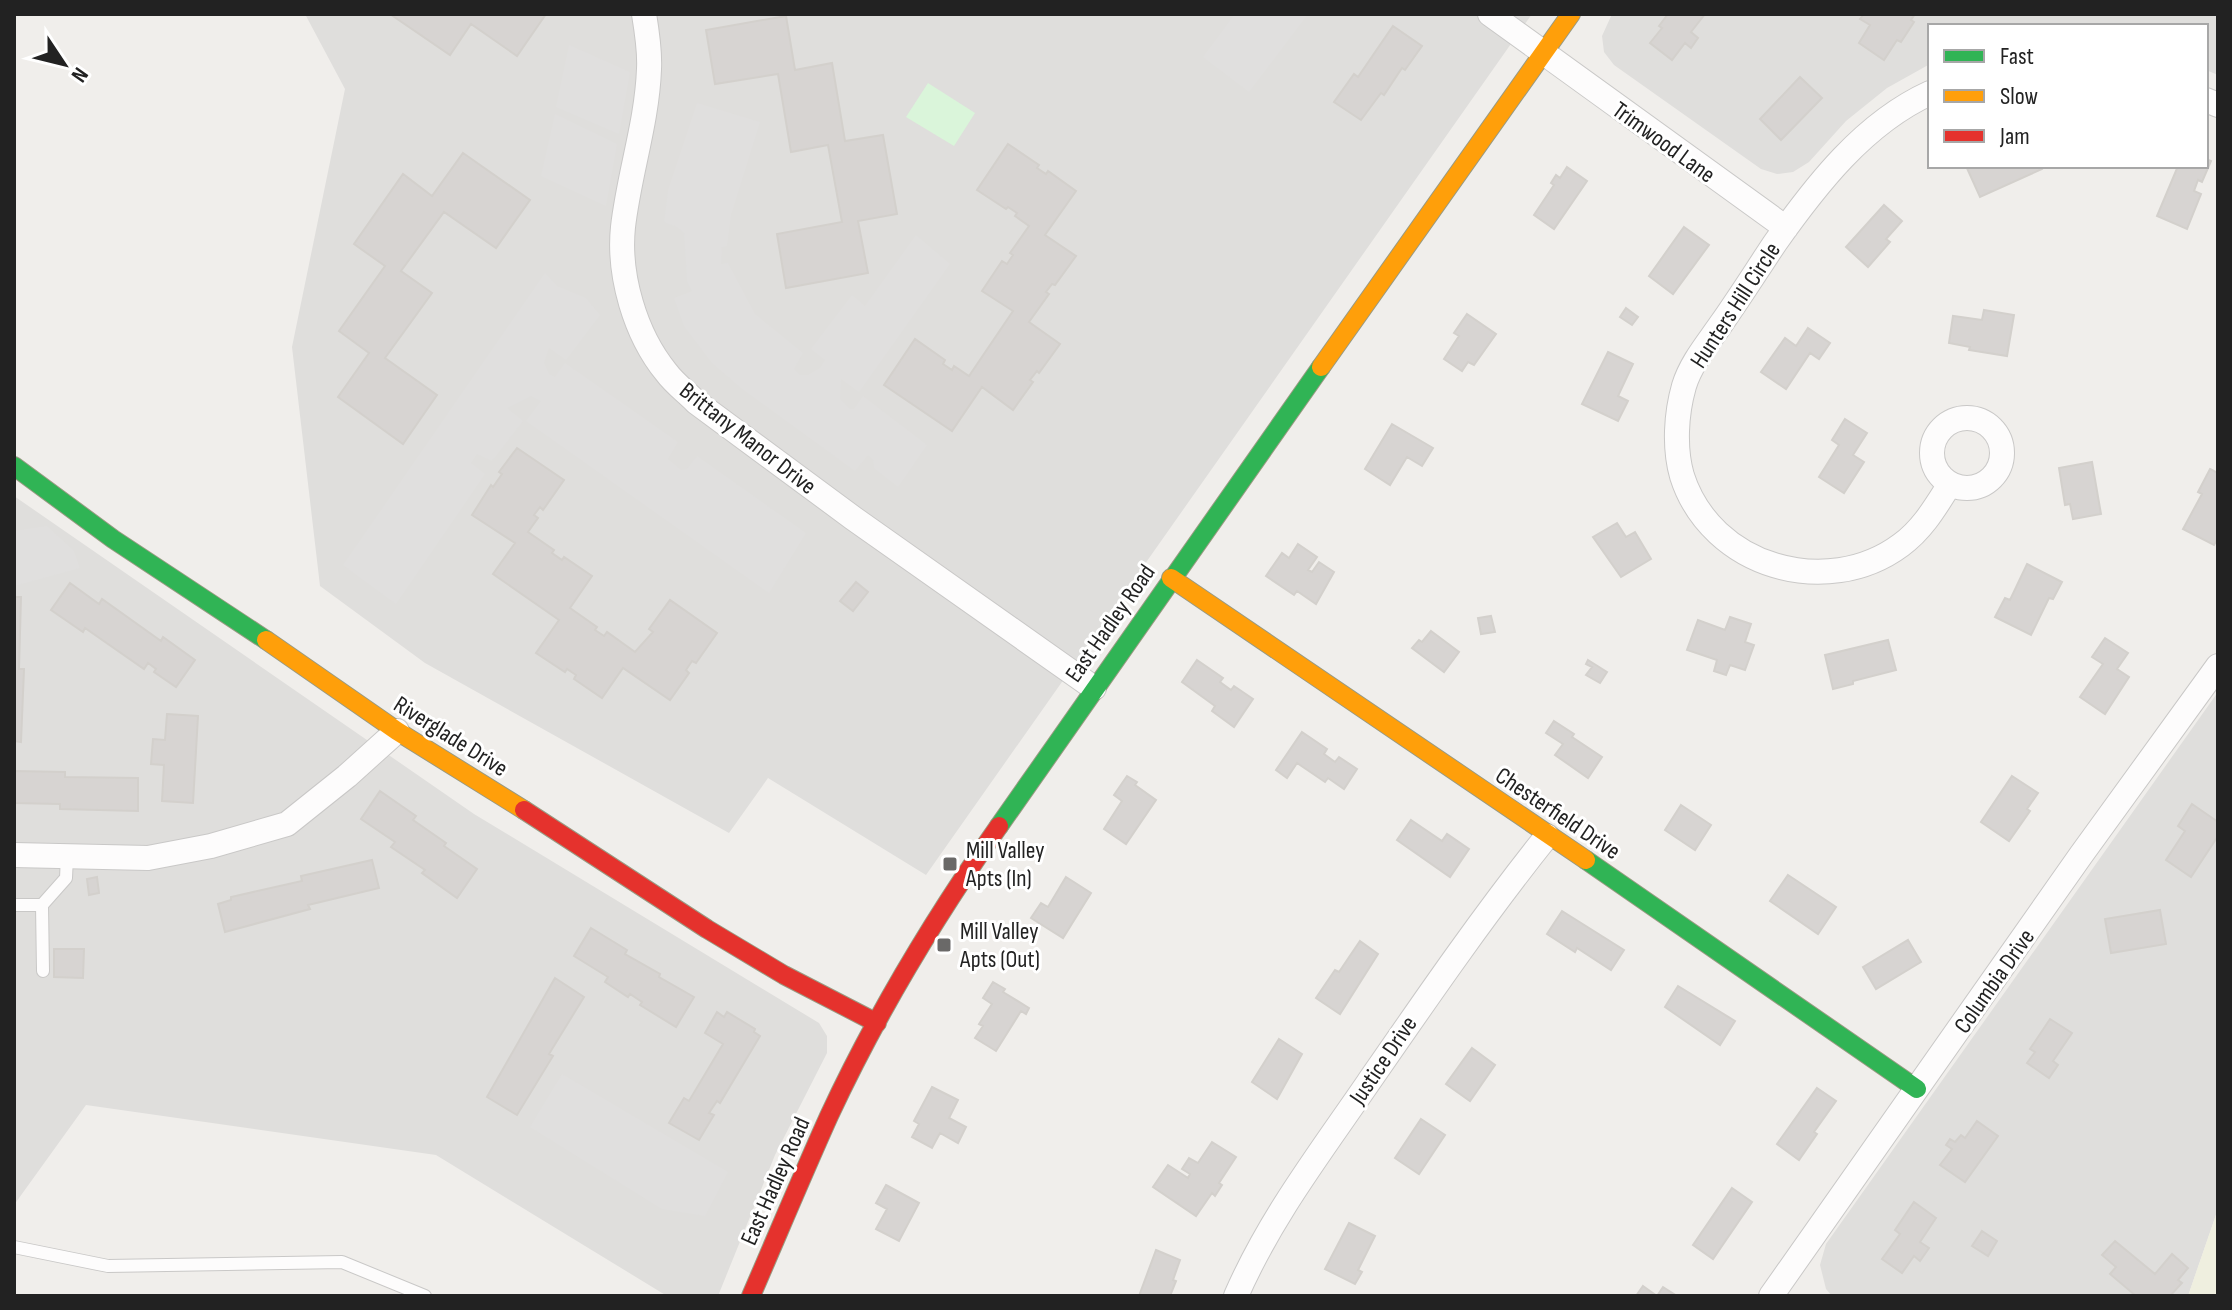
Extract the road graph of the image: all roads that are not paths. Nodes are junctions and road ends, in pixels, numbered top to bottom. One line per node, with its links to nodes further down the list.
1 (644, 14): 11 (street, Brittany Manor Drive)
2 (1490, 14): 4 (street, Trimwood Lane)
3 (1571, 14): 4 (street, East Hadley Road)
4 (1543, 54): 6 (street, Trimwood Lane); 9 (street, East Hadley Road)
5 (1928, 94): 6 (street, Hunters Hill Circle)
6 (1786, 228): 8 (street, Hunters Hill Circle)
7 (14, 466): 12 (street, Riverglade Drive)
8 (1950, 484)
9 (1171, 578): 11 (street, East Hadley Road); 13 (street, Chesterfield Drive)
10 (2218, 666): 20 (street, Columbia Drive)
11 (1094, 688): 19 (street, East Hadley Road)
12 (397, 731): 15 (street); 19 (street, Riverglade Drive)
13 (1547, 836): 20 (street, Chesterfield Drive); 25 (street, Justice Drive)
14 (14, 855): 15 (street)
15 (67, 856): 17 (lane)
16 (14, 905): 17 (lane)
17 (42, 905): 18 (lane)
18 (43, 971)
19 (877, 1023): 24 (street, East Hadley Road)
20 (1917, 1089): 22 (street, Columbia Drive)
21 (14, 1247): 23 (lane)
22 (1778, 1293)
23 (425, 1296)
24 (751, 1296)
25 (1236, 1296)

